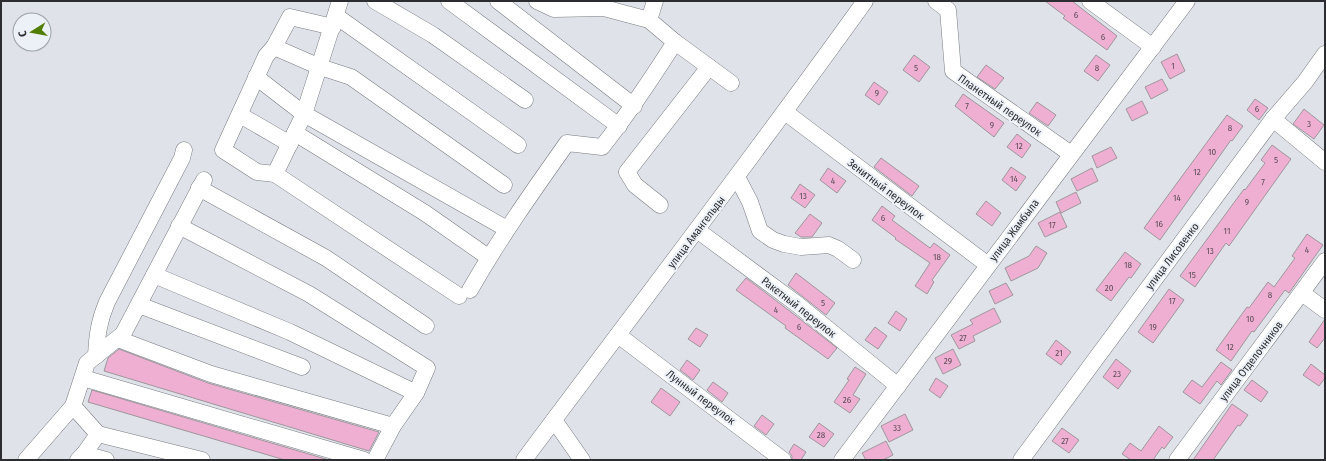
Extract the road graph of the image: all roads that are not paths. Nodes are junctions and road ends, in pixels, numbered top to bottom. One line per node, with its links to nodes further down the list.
1 (375, 1): 20 (street)
2 (449, 1): 26 (street)
3 (498, 1): 21 (street)
4 (537, 1): 11 (street)
5 (655, 1): 11 (street)
6 (865, 1): 22 (street, улица Амангельды)
7 (936, 1): 30 (street, Планетный переулок)
8 (1090, 1): 14 (street)
9 (1187, 1): 14 (street, улица Жамбыла)
10 (336, 15): 13 (street); 16 (street); 28 (street)
11 (649, 20): 12 (street)
12 (676, 42): 17 (street); 21 (street)
13 (274, 47): 16 (street); 18 (street)
14 (1153, 47): 30 (street, улица Жамбыла)
15 (1325, 54): 25 (street, улица Лисовенко)
16 (320, 67): 23 (street); 34 (street)
17 (709, 67): 19 (street); 35 (street)
18 (256, 78): 23 (street); 24 (street)
19 (731, 84)
20 (525, 100)
21 (634, 106): 26 (street)
22 (785, 112): 33 (street, улица Амангельды); 42 (street, Зенитный переулок)
23 (304, 114): 27 (street); 37 (street)
24 (240, 116): 27 (street); 32 (street)
25 (1273, 119): 31 (street); 69 (street, улица Лисовенко)
26 (619, 126): 37 (street)
27 (292, 139): 32 (street); 39 (street)
28 (518, 146)
29 (184, 150): 50 (street)
30 (1071, 154): 42 (street, улица Жамбыла)
31 (1325, 162)
32 (275, 174): 39 (street)
33 (737, 177): 38 (street, улица Амангельды); 40 (street)
34 (504, 184)
35 (660, 205)
36 (179, 226): 43 (street); 47 (street); 54 (street)
37 (507, 229): 39 (street)
38 (697, 230): 48 (street, улица Амангельды); 53 (street, Ракетный переулок)
39 (488, 257)
40 (854, 260)
41 (1325, 261): 44 (street, улица Отделочников)
42 (988, 266): 53 (street, улица Жамбыла)
43 (154, 275): 45 (street); 54 (street)
44 (1302, 293): 46 (street); 70 (street, улица Отделочников)
45 (138, 305): 49 (street); 51 (street)
46 (1325, 310)
47 (426, 326)
48 (618, 334): 56 (street, улица Амангельды); 67 (street, Лунный переулок)
49 (118, 339): 50 (street); 57 (street)
50 (96, 356): 52 (street)
51 (302, 367)
52 (82, 378): 55 (street); 63 (street)
53 (898, 386): 68 (street, улица Жамбыла)
54 (416, 393): 57 (street)
55 (73, 406): 58 (street); 60 (street)
56 (554, 420): 65 (street, улица Амангельды); 66 (street)
57 (393, 426): 64 (street)
58 (98, 434): 59 (street); 62 (street)
59 (81, 457): 61 (street)
60 (26, 460)
61 (106, 460)
62 (202, 460)
63 (364, 460)
64 (374, 460)
65 (524, 460)
66 (582, 460)
67 (783, 460)
68 (842, 460)
69 (1021, 460)
70 (1177, 460)

